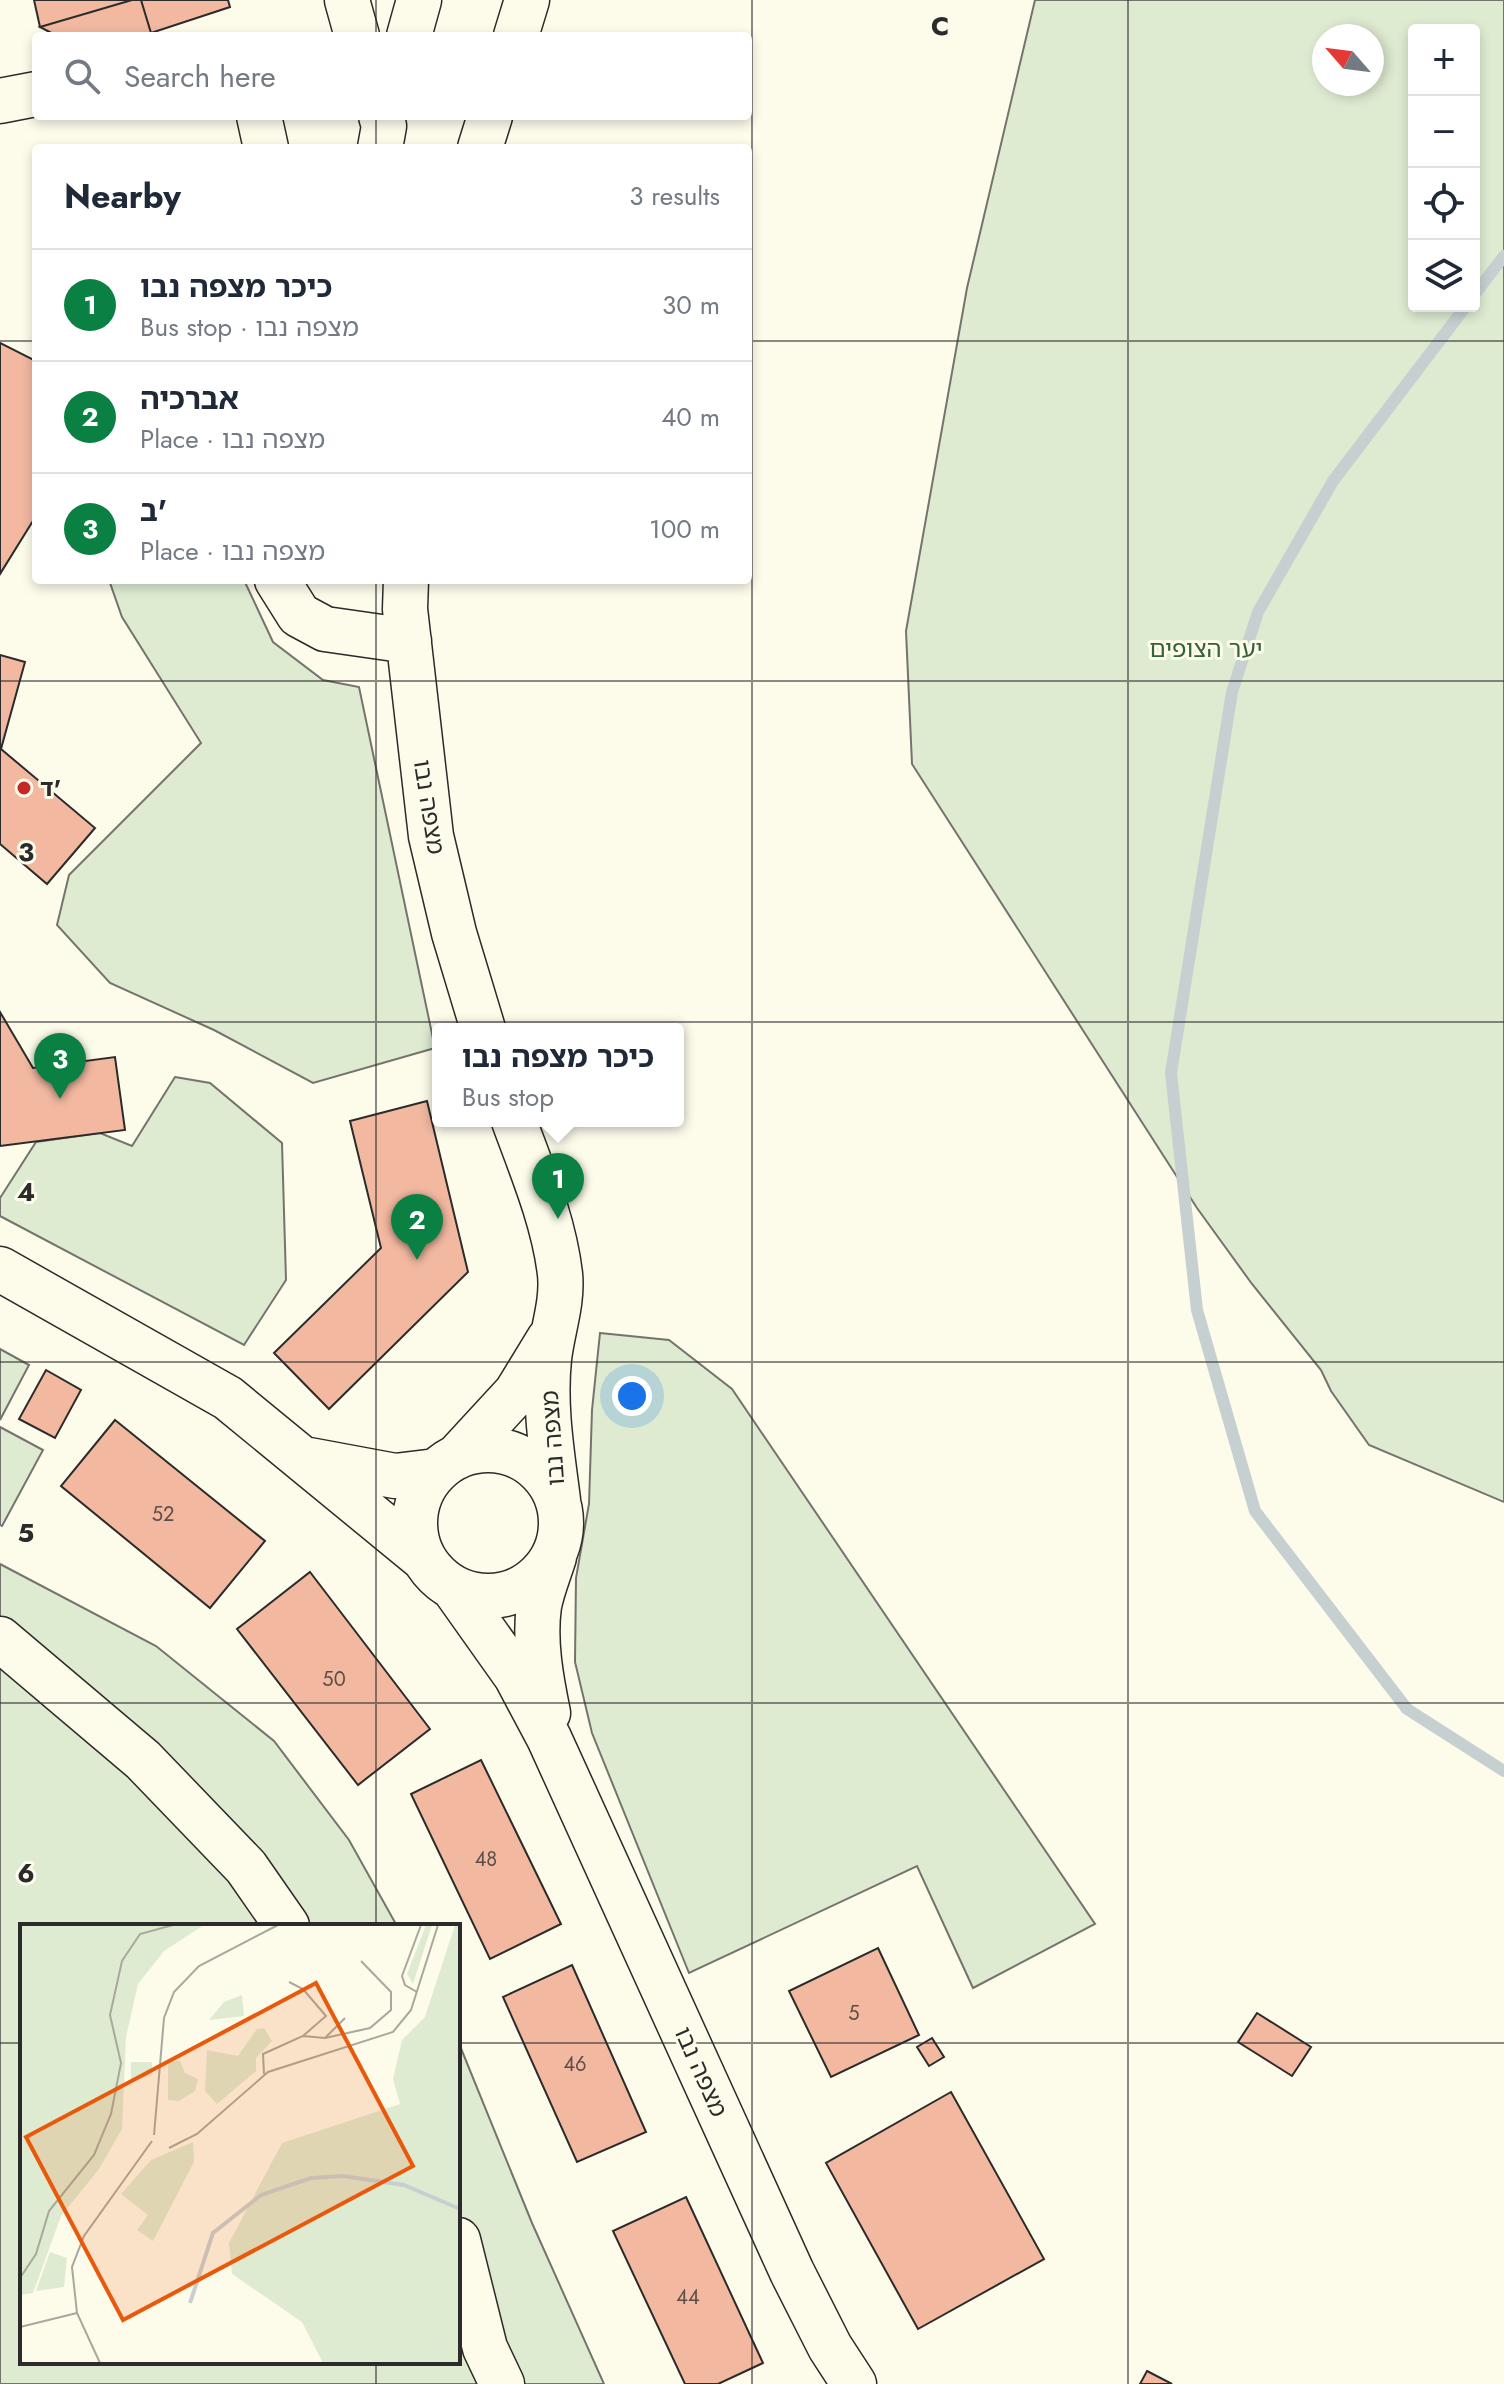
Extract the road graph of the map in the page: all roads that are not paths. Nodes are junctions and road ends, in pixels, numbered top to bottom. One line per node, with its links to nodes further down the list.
1 (347, 0): 4 (street)
2 (419, 0): 5 (street)
3 (527, 0): 6 (street)
4 (356, 32)
5 (410, 32)
6 (517, 32)
7 (32, 95): 8 (street)
8 (0, 101)
9 (260, 120): 11 (street)
10 (489, 120): 12 (street)
11 (265, 144)
12 (481, 144)
13 (280, 584): 15 (street)
14 (406, 584): 15 (street, מצפה נבו)
15 (409, 641): 16 (street, מצפה נבו)
16 (481, 1023)
17 (516, 1127): 19 (street, מצפה נבו)
18 (0, 1269): 20 (street)
19 (557, 1327): 21 (street, מצפה נבו); 22 (street, מצפה נבו)
20 (298, 1457): 21 (street); 24 (street)
21 (447, 1464): 22 (street); 24 (street)
22 (558, 1502): 23 (street)
23 (556, 1551): 25 (street); 27 (street, מצפה נבו)
24 (423, 1558): 25 (street)
25 (455, 1590): 27 (street, מצפה נבו)
26 (0, 1639): 28 (street)
27 (556, 1755): 31 (street, מצפה נבו)
28 (286, 1924)
29 (460, 2248): 30 (street)
30 (502, 2384)
31 (854, 2384)

